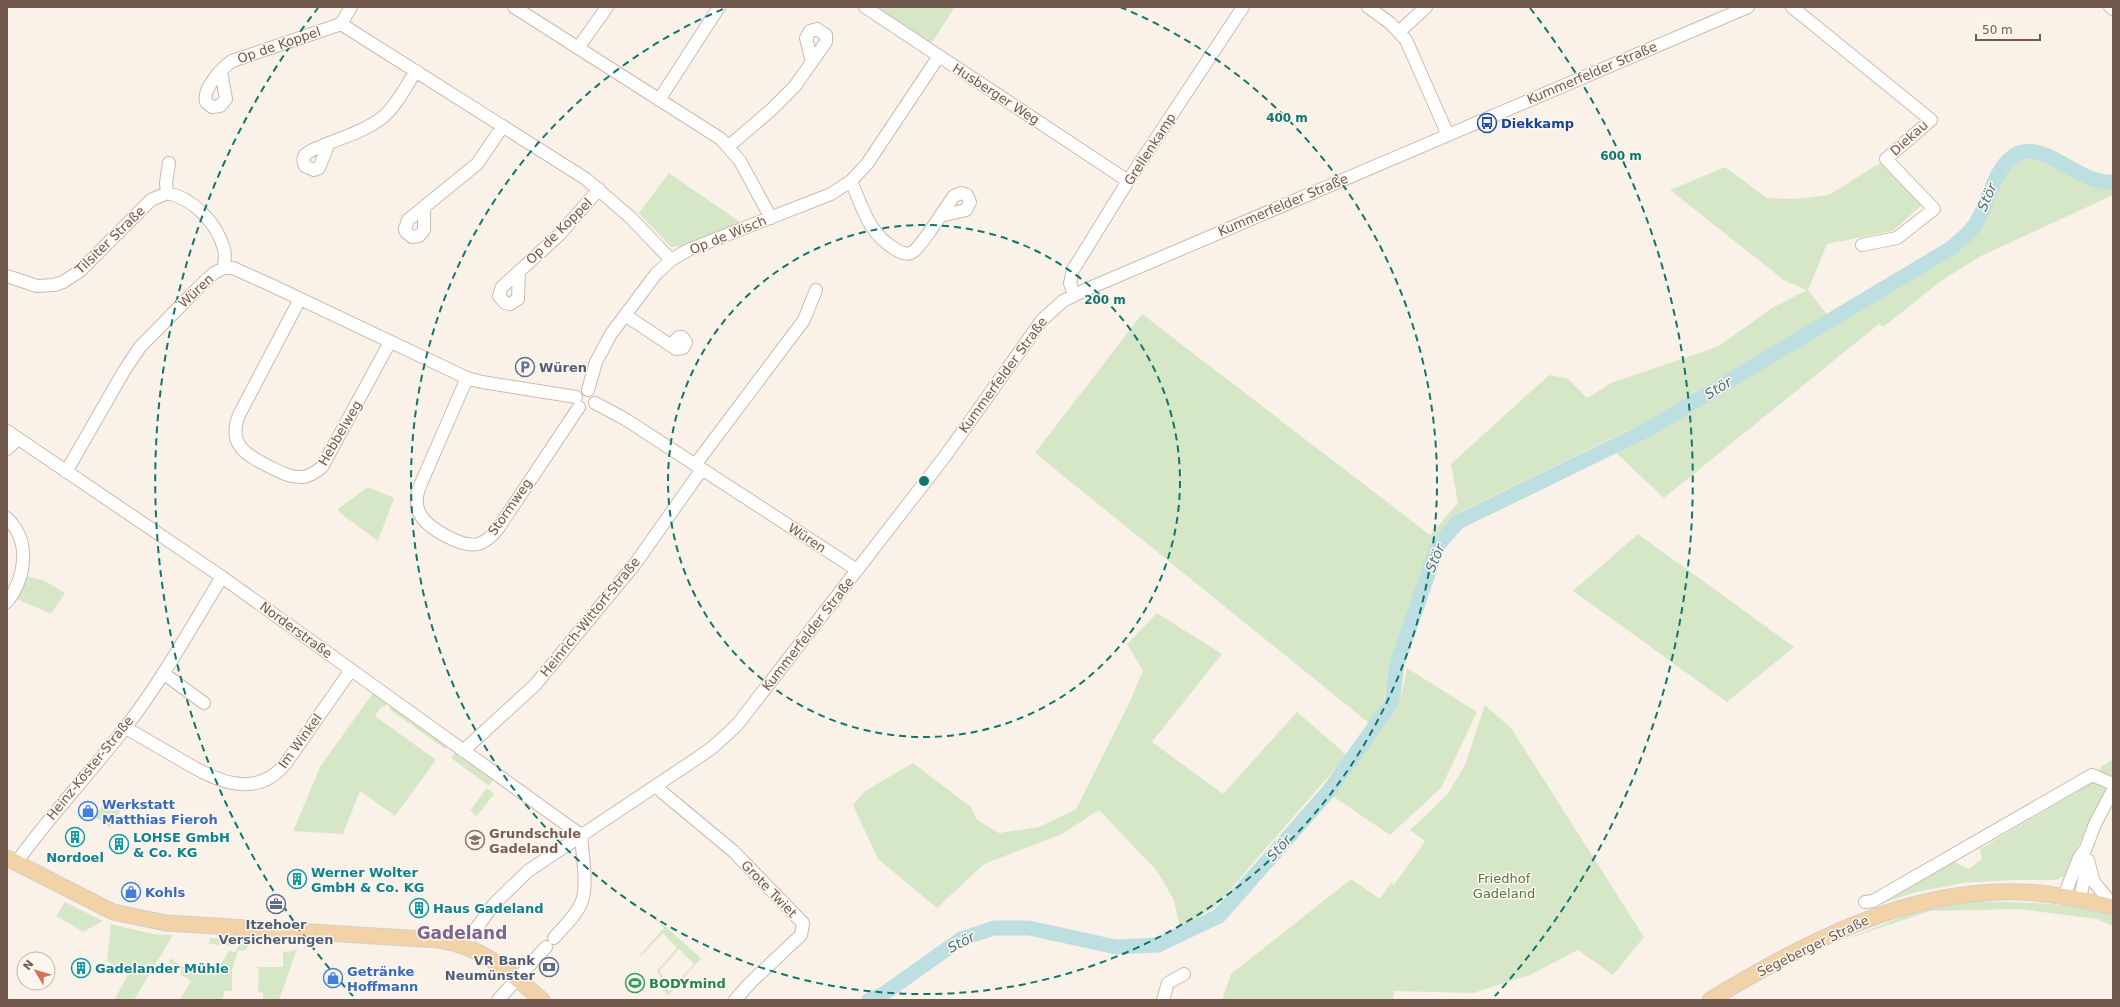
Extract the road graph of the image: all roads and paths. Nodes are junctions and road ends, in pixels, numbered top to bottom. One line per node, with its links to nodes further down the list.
1 (351, 7): 13 (street)
2 (514, 7): 15 (street)
3 (607, 7): 15 (street)
4 (719, 7): 20 (street)
5 (865, 7): 16 (street, Husberger Weg)
6 (1243, 7): 26 (street, Grellenkamp)
7 (1368, 7): 14 (street)
8 (1426, 7): 14 (street)
9 (1748, 7): 22 (street, Kummerfelder Straße)
10 (1792, 7): 33 (street, Diekau)
11 (2110, 7): 12 (street)
12 (2113, 9)
13 (341, 24): 18 (street, Op de Koppel); 19 (street, Op de Koppel)
14 (1400, 31): 22 (street)
15 (578, 48): 20 (street)
16 (939, 56): 26 (street, Husberger Weg); 27 (street, Op de Wisch)
17 (812, 62): 24 (street)
18 (416, 71): 21 (street, Op de Koppel); 23 (street)
19 (221, 72)
20 (659, 100): 24 (street)
21 (503, 126): 28 (street, Op de Koppel); 30 (street)
22 (1448, 135): 39 (street, Kummerfelder Straße)
23 (329, 143)
24 (729, 146): 32 (street)
25 (169, 163): 29 (street)
26 (1128, 181): 39 (street, Grellenkamp)
27 (851, 182): 31 (street); 32 (street, Op de Wisch)
28 (599, 189): 34 (street, Op de Koppel); 36 (street, Op de Koppel)
29 (167, 193): 35 (street); 37 (street, Tilsiter Straße)
30 (424, 208)
31 (940, 216)
32 (771, 218): 34 (street, Op de Wisch)
33 (1862, 245)
34 (671, 260): 41 (street, Op de Wisch)
35 (224, 268): 40 (street, Würen); 52 (street, Würen)
36 (519, 271)
37 (7, 276)
38 (816, 290): 51 (street, Heinrich-Wittorf-Straße)
39 (1074, 295): 54 (street, Kummerfelder Straße)
40 (300, 299): 42 (street, Würen); 42 (street, Hebbelweg)
41 (625, 315): 43 (street); 45 (street, Op de Wisch)
42 (390, 342): 44 (street, Würen)
43 (671, 346)
44 (467, 378): 46 (street, Würen); 46 (street, Stormweg)
45 (588, 390): 46 (street); 47 (street)
46 (578, 402): 47 (street)
47 (595, 403): 51 (street, Würen)
48 (7, 431): 49 (street, Norderstraße)
49 (18, 439): 50 (street); 52 (street, Norderstraße)
50 (7, 449)
51 (698, 467): 54 (street, Würen); 61 (street, Heinrich-Wittorf-Straße)
52 (66, 472): 55 (street, Norderstraße)
53 (7, 518): 56 (street)
54 (857, 570): 63 (street, Kummerfelder Straße)
55 (222, 577): 57 (street, Norderstraße); 58 (street, Heinz-Köster-Straße)
56 (7, 602)
57 (351, 670): 60 (street, Im Winkel); 61 (street, Norderstraße)
58 (163, 673): 59 (street); 60 (street, Heinz-Köster-Straße)
59 (204, 703)
60 (126, 728): 67 (street, Heinz-Köster-Straße)
61 (463, 751): 65 (street, Norderstraße)
62 (2113, 784): 71 (street)
63 (658, 785): 65 (street, Kummerfelder Straße); 78 (street, Grote Twiet)
64 (2113, 790): 66 (street)
65 (581, 835): 73 (street, Kummerfelder Straße); 75 (street)
66 (2086, 848): 68 (street); 69 (street)
67 (12, 860): 73 (main road)
68 (2088, 860): 70 (street); 72 (street)
69 (2064, 896): 70 (main road, Segeberger Straße); 80 (main road, Segeberger Straße)
70 (2080, 899): 72 (main road, Segeberger Straße)
71 (1865, 902)
72 (2113, 906)
73 (464, 945): 75 (main road)
74 (1184, 974): 79 (street)
75 (518, 980): 76 (street); 77 (main road)
76 (498, 1000)
77 (542, 1000)
78 (735, 1000)
79 (1164, 1000)
80 (1710, 1000)

